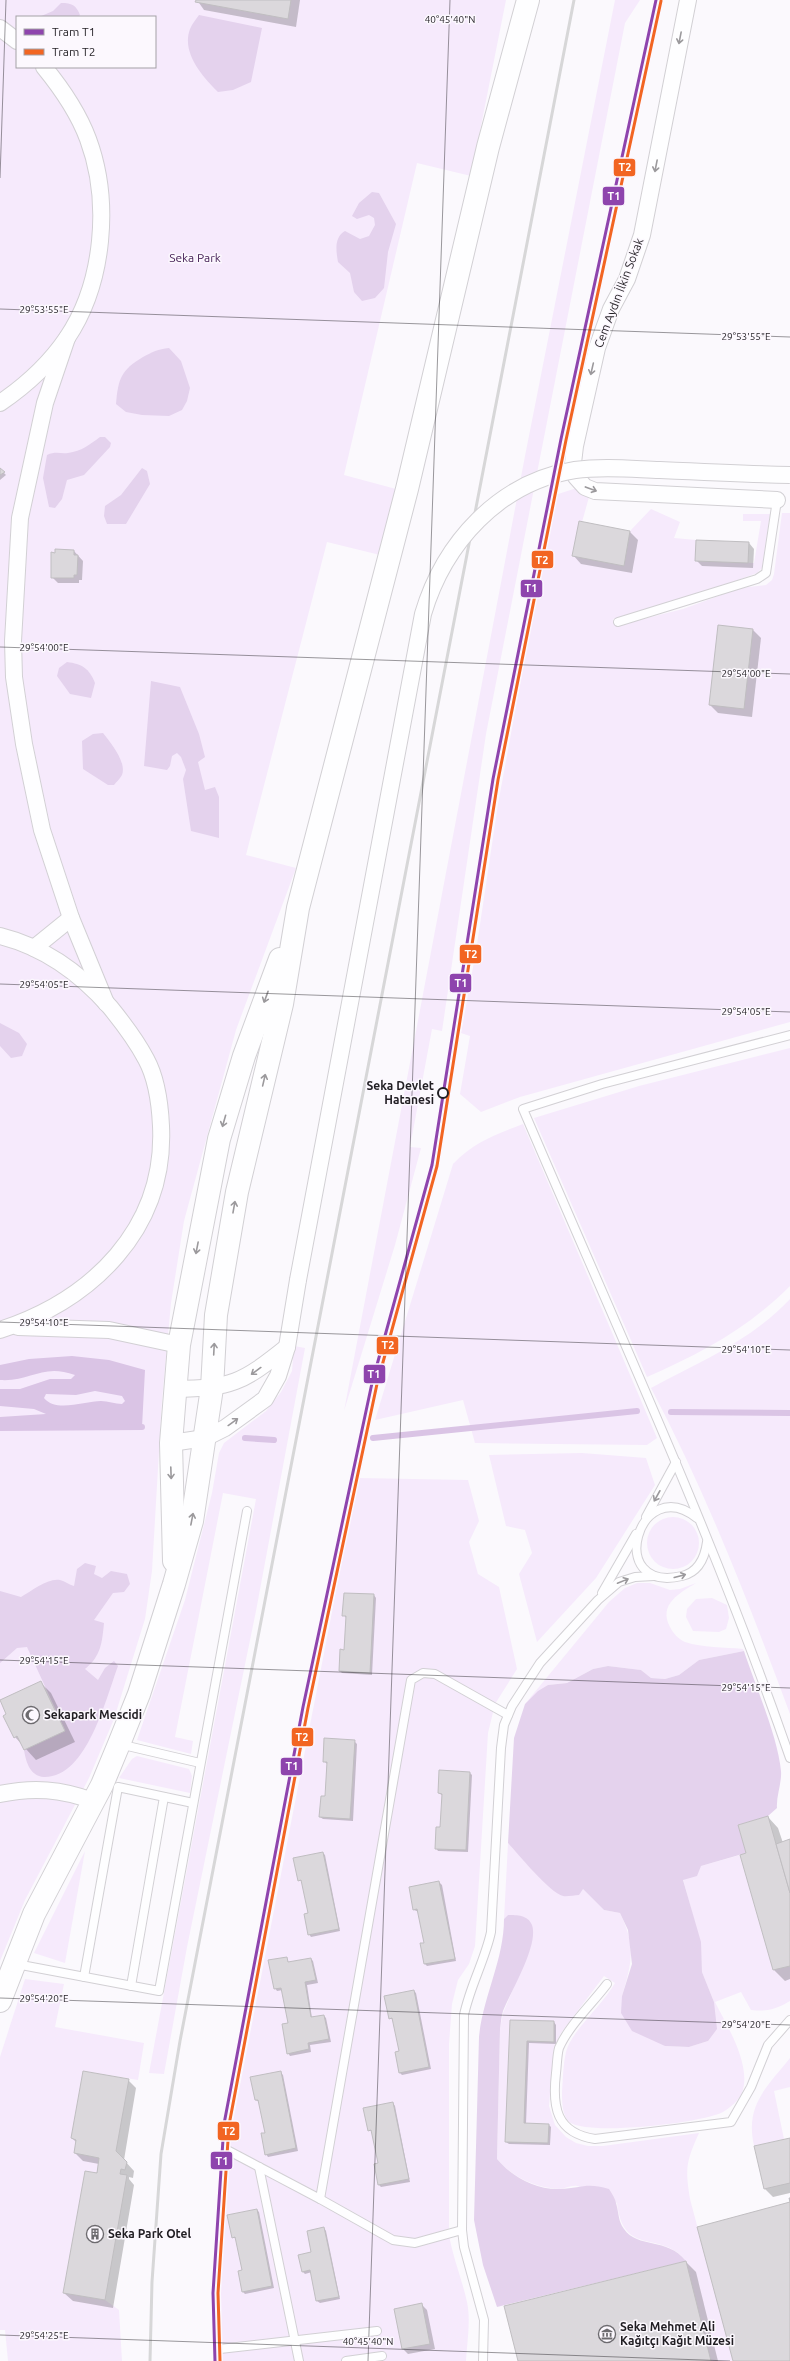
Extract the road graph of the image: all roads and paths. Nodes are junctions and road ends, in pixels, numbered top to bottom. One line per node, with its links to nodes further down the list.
1 (528, 0): 11 (main road)
2 (688, 0): 9 (street, Cem Aydın İlkin Sokak, one-way to 9)
3 (0, 28): 4 (street)
4 (16, 40)
5 (45, 68): 6 (street)
6 (67, 338): 7 (street); 12 (street)
7 (4, 402)
8 (790, 475): 19 (street, bridge)
9 (777, 500): 10 (lane)
10 (618, 622)
11 (298, 908): 18 (main road, one-way to 18); 20 (main road, one-way to 11)
12 (71, 918): 14 (street); 15 (street)
13 (0, 936): 14 (street)
14 (34, 948): 15 (street)
15 (106, 1003): 17 (street)
16 (790, 1035): 24 (lane)
17 (3, 1329): 18 (street)
18 (179, 1345): 21 (main road)
19 (287, 1347): 20 (street, one-way to 20); 22 (street, one-way to 19)
20 (212, 1388): 21 (street); 22 (main road)
21 (174, 1389): 23 (main road)
22 (205, 1438): 23 (street); 30 (main road, one-way to 22)
23 (171, 1442): 30 (main road, one-way to 30)
24 (676, 1462): 26 (lane); 27 (lane, one-way to 27)
25 (247, 1511): 35 (lane)
26 (698, 1519): 27 (lane); 28 (lane)
27 (639, 1529): 29 (lane); 31 (lane)
28 (708, 1541): 29 (lane, one-way to 28); 34 (lane)
29 (654, 1576): 31 (lane, one-way to 29)
30 (174, 1584): 33 (main road)
31 (598, 1600): 32 (lane)
32 (508, 1716): 48 (lane); 49 (lane)
33 (119, 1744): 35 (lane); 38 (main road)
34 (790, 1758)
35 (200, 1763): 39 (lane)
36 (0, 1794): 38 (street)
37 (164, 1797): 39 (lane); 41 (lane); 43 (lane)
38 (93, 1801): 40 (main road)
39 (193, 1803): 43 (lane)
40 (13, 1963): 41 (lane); 44 (main road)
41 (84, 1977): 43 (lane)
42 (607, 1984): 45 (lane)
43 (131, 1986)
44 (0, 2001)
45 (790, 2020)
46 (229, 2151): 47 (lane)
47 (259, 2167): 48 (lane); 51 (lane)
48 (320, 2199): 49 (lane)
49 (462, 2230): 56 (lane)
50 (377, 2331): 51 (lane)
51 (294, 2340): 52 (lane); 54 (lane)
52 (220, 2349)
53 (382, 2356): 55 (lane)
54 (299, 2361)
55 (346, 2361)
56 (482, 2361)

